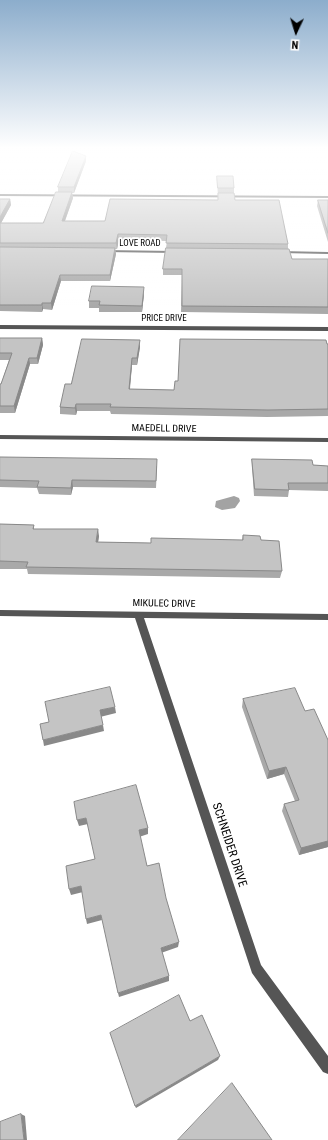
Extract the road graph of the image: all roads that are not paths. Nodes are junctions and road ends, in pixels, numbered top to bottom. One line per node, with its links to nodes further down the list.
1 (102, 251): 2 (street, LOVE ROAD)
2 (180, 252)
3 (273, 252): 4 (street)
4 (328, 253)
5 (0, 327): 6 (street, PRICE DRIVE)
6 (328, 329)
7 (0, 437): 8 (street, MAEDELL DRIVE)
8 (328, 440)
9 (0, 613): 10 (street, MIKULEC DRIVE)
10 (138, 614): 11 (street, MIKULEC DRIVE); 12 (street, SCHNEIDER DRIVE)
11 (328, 617)
12 (328, 1067)

